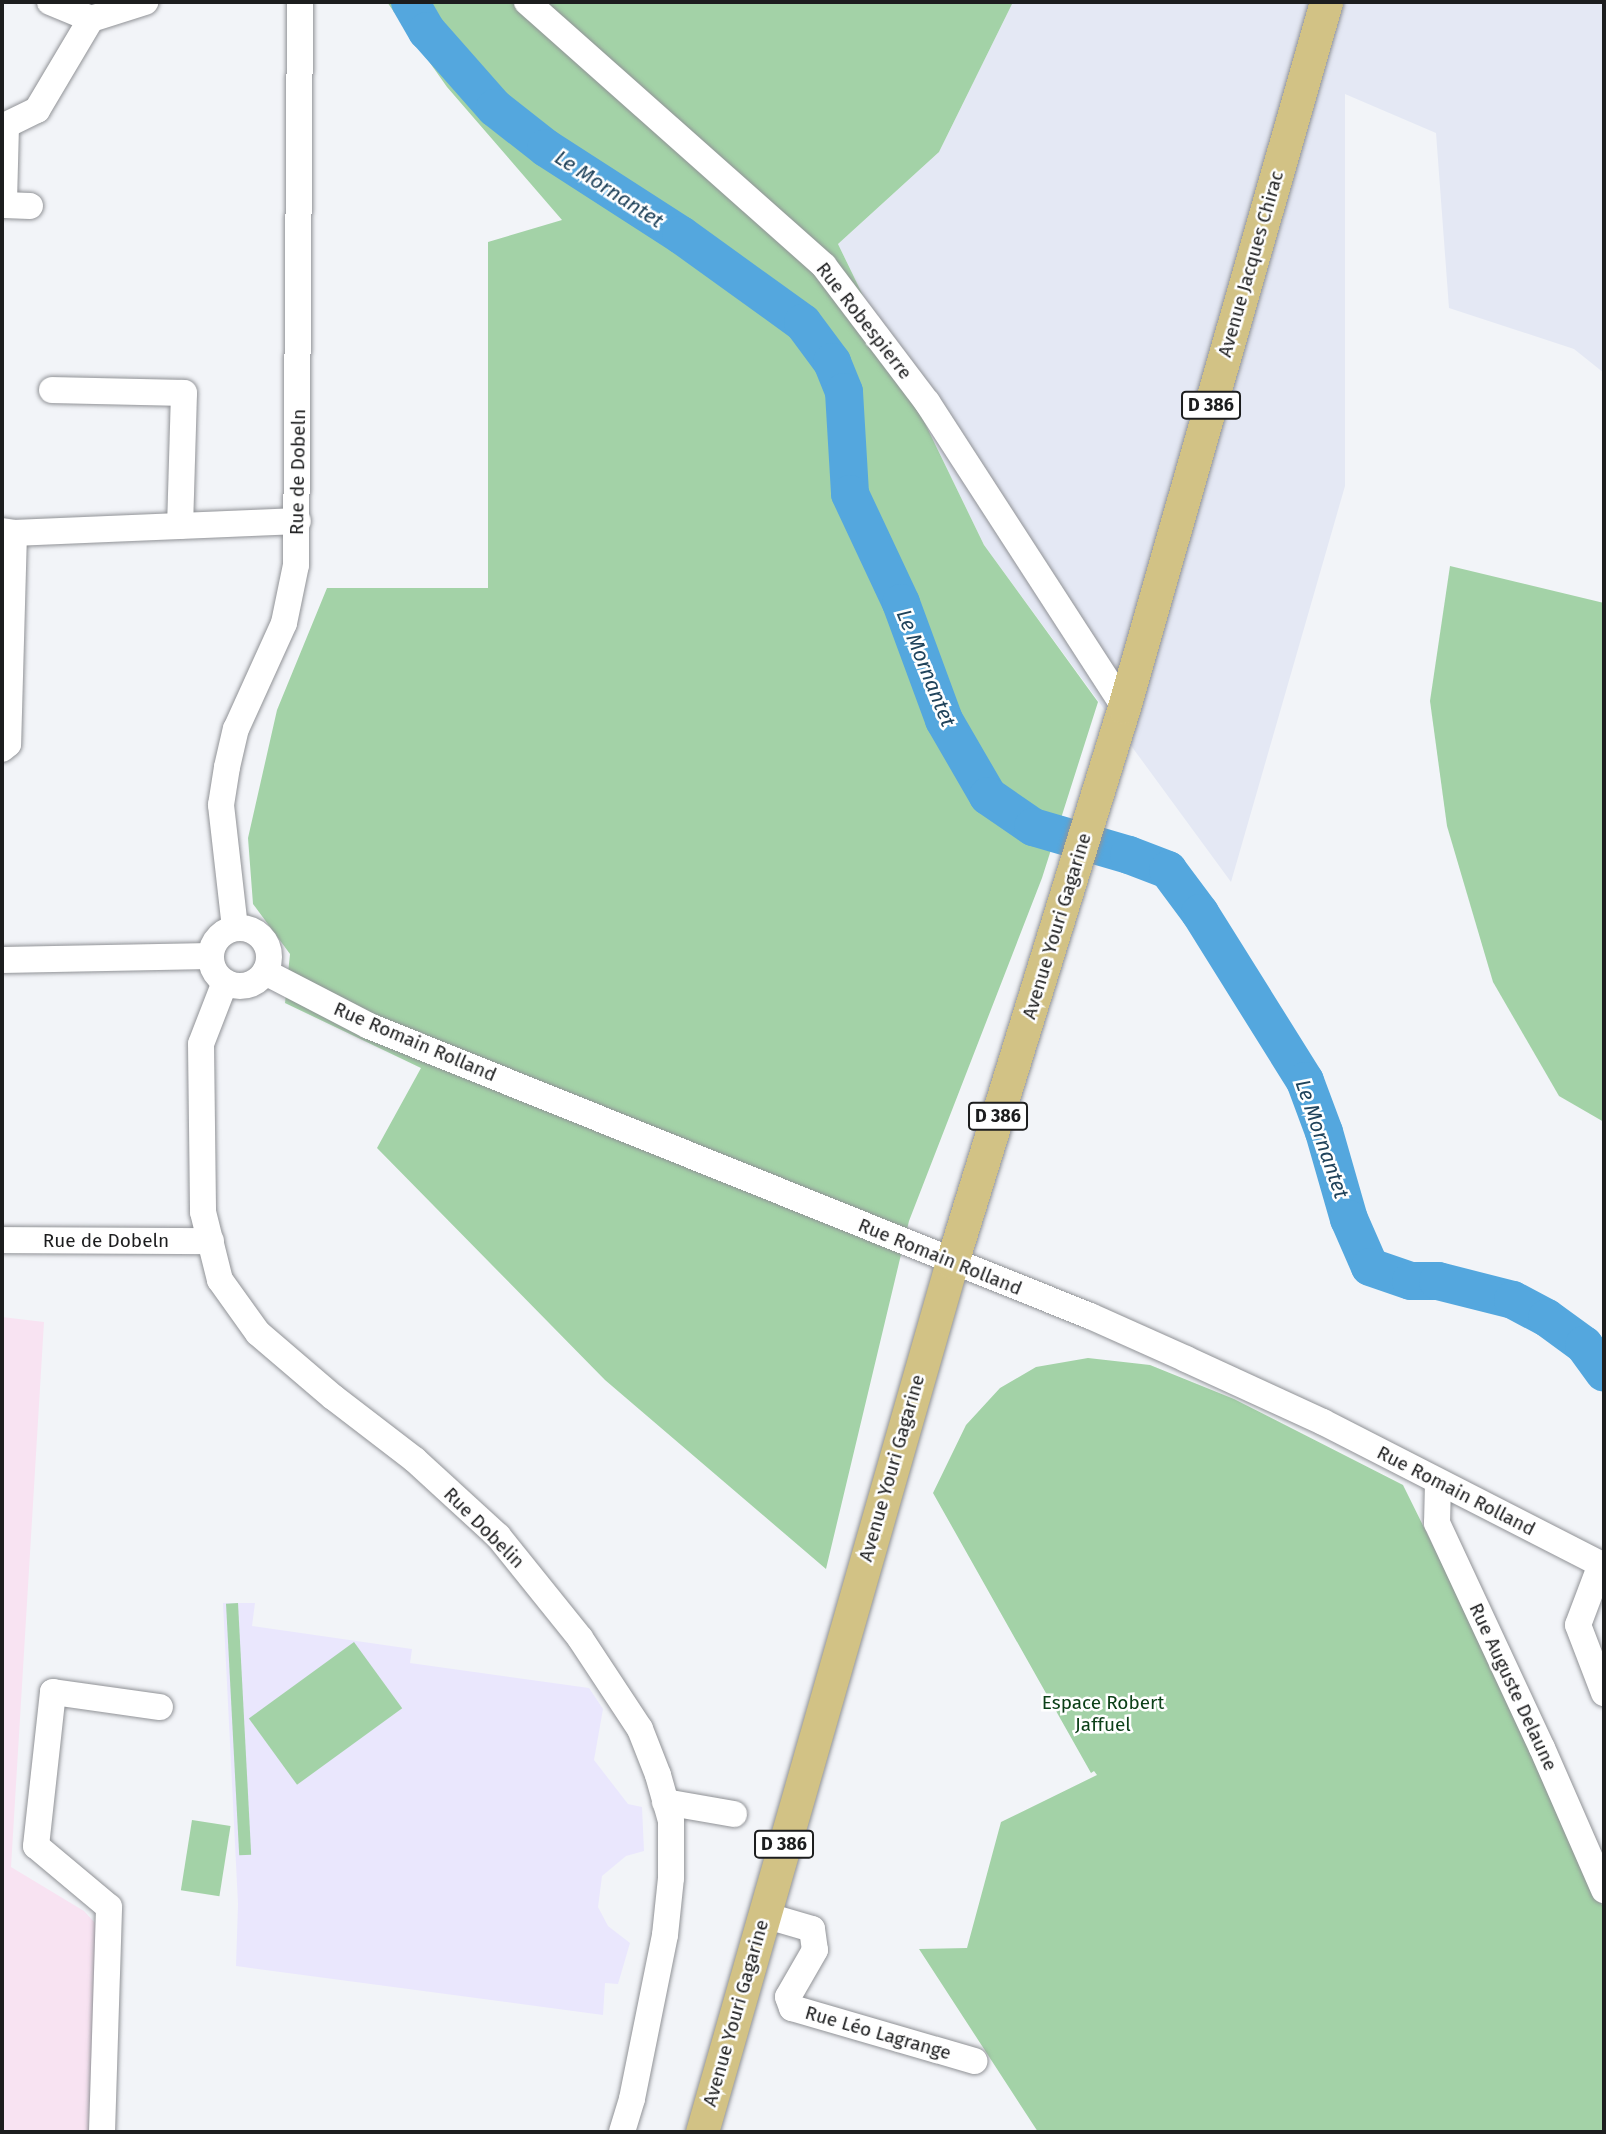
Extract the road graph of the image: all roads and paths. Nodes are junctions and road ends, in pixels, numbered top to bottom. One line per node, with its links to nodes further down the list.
1 (50, 2): 6 (street)
2 (145, 2): 6 (street)
3 (300, 2): 10 (street, Rue de Dobeln)
4 (527, 2): 13 (street, Rue Robespierre)
5 (1326, 2): 13 (main road, Avenue Jacques Chirac / D 386)
6 (91, 19): 7 (street)
7 (4, 126): 8 (street)
8 (30, 206)
9 (52, 390): 11 (street)
10 (298, 521): 11 (street); 16 (street, Rue de Dobeln)
11 (180, 526): 12 (street)
12 (8, 532): 14 (street)
13 (1124, 707): 15 (main road, Avenue Jacques Chirac / D 386)
14 (2, 749)
15 (1094, 807): 23 (main road, Avenue Youri Gagarine / D 386)
16 (235, 928): 17 (street); 19 (street)
17 (211, 956): 18 (street); 20 (street)
18 (2, 960)
19 (265, 972): 20 (street); 23 (street, Rue Romain Rolland)
20 (225, 982): 22 (street, Rue Dobelin)
21 (2, 1240): 22 (street, Rue de Dobeln)
22 (211, 1241): 28 (street, Rue Dobelin)
23 (952, 1262): 24 (street, Rue Romain Rolland); 31 (main road, Avenue Youri Gagarine / D 386)
24 (1438, 1483): 25 (street, Rue Romain Rolland); 30 (street, Rue Auguste Delaune)
25 (1603, 1565): 26 (street)
26 (1604, 1693)
27 (160, 1707): 33 (street)
28 (665, 1802): 29 (street); 34 (street, Rue Dobelin)
29 (734, 1814)
30 (1604, 1890)
31 (764, 1915): 32 (street, Rue Léo Lagrange); 35 (main road, Avenue Youri Gagarine / D 386)
32 (974, 2061)
33 (102, 2132)
34 (622, 2132)
35 (702, 2132)

